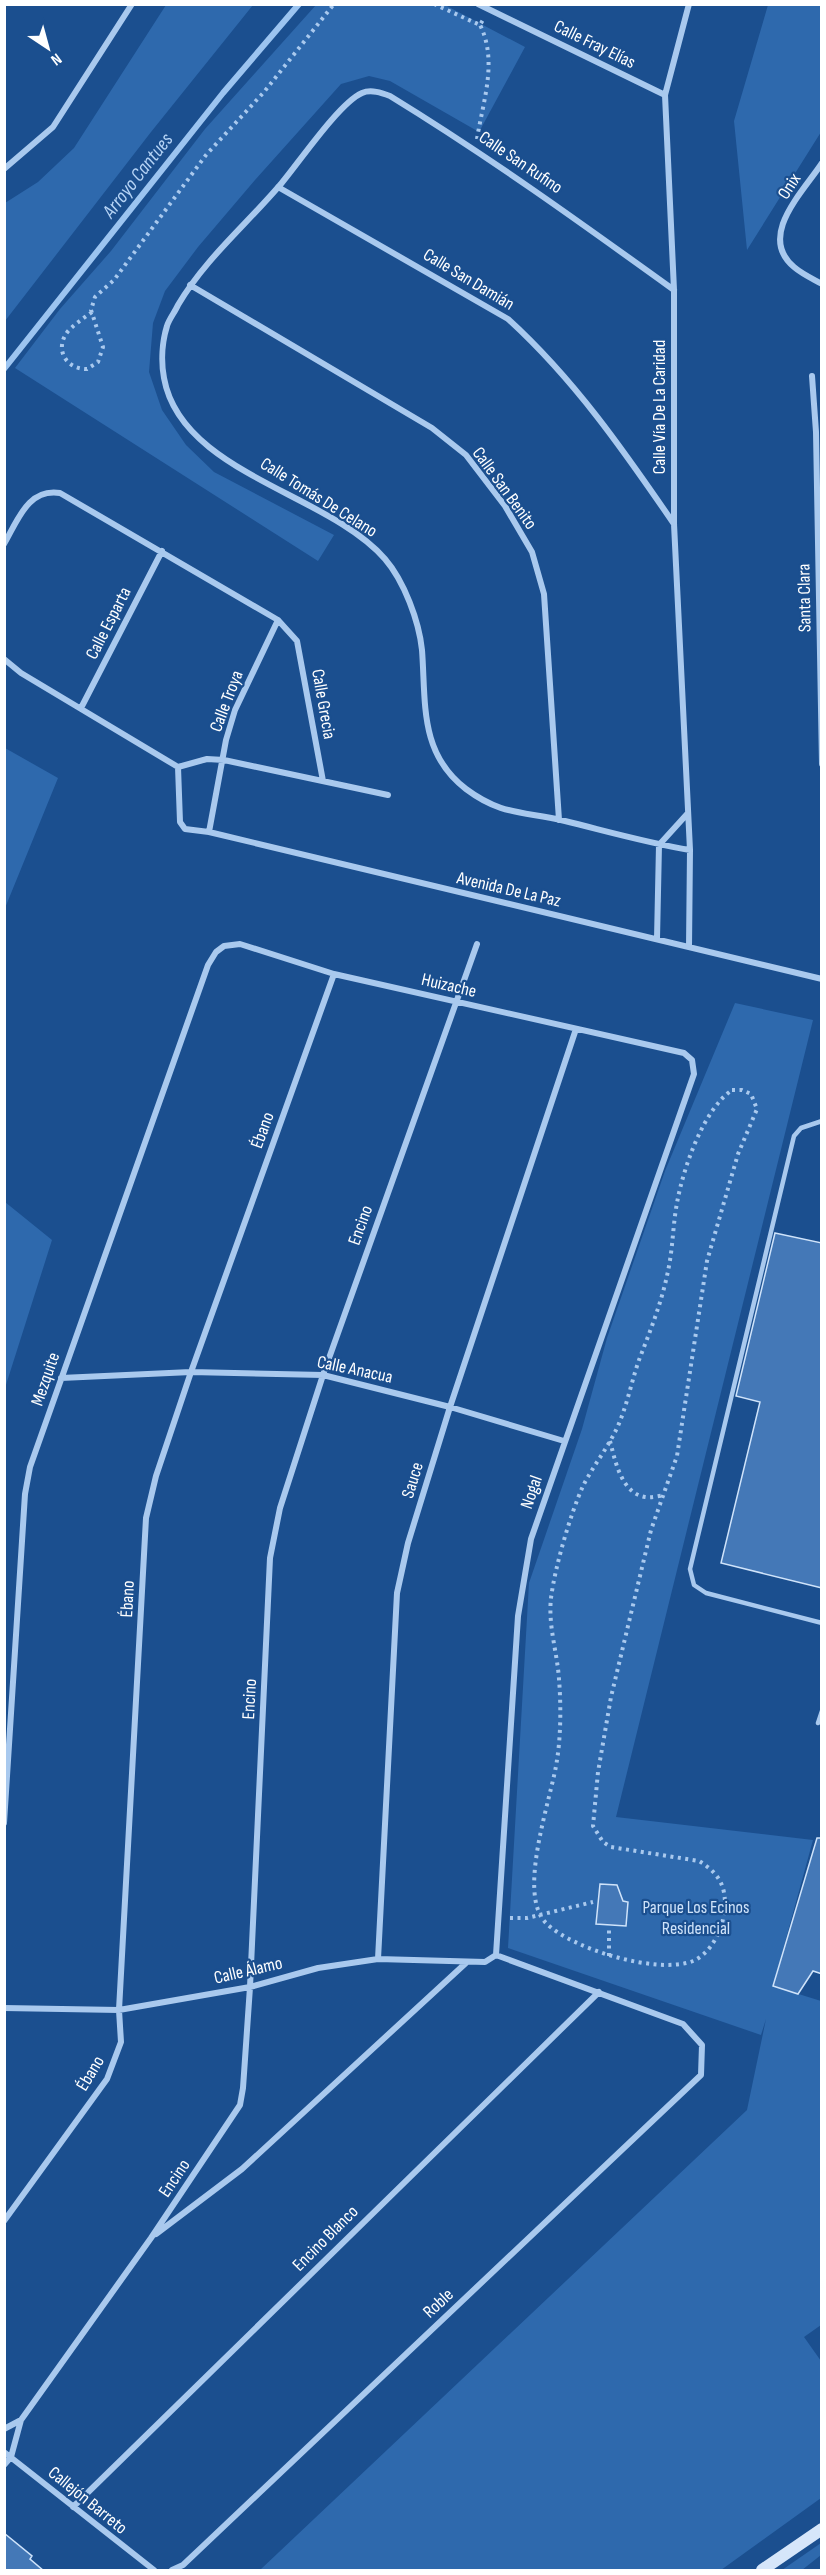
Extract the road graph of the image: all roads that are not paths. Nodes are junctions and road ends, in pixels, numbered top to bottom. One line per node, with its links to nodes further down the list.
1 (132, 4): 7 (street)
2 (478, 4): 4 (street, Calle Fray Elías)
3 (689, 4): 4 (street, Calle Vía De La Caridad)
4 (665, 95): 11 (street, Calle Vía De La Caridad)
5 (344, 107): 8 (street, Calle Tomás De Celano); 11 (street, Calle San Rufino)
6 (822, 163): 9 (street, Onix)
7 (4, 169)
8 (278, 188): 10 (street, Calle Tomás De Celano); 14 (street, Calle San Damián)
9 (822, 284)
10 (190, 285): 26 (street, Calle San Benito); 26 (street, Calle Tomás De Celano)
11 (674, 290): 14 (street, Calle Vía De La Caridad)
12 (812, 376): 13 (street, Santa Clara)
13 (819, 433): 21 (street, Santa Clara)
14 (674, 524): 25 (street, Calle Vía De La Caridad)
15 (4, 544): 16 (street, Calle Grecia)
16 (162, 551): 17 (street, Calle Grecia); 19 (street, Calle Esparta)
17 (278, 620): 20 (street, Calle Troya); 23 (street, Calle Grecia)
18 (4, 660): 19 (street)
19 (81, 708): 22 (street)
20 (224, 760): 22 (street); 23 (street); 27 (street, Calle Troya)
21 (822, 764)
22 (178, 767): 27 (street, Avenida De La Paz)
23 (323, 782): 24 (street)
24 (388, 795)
25 (688, 813): 28 (street); 29 (street, Calle Vía De La Caridad)
26 (559, 820): 28 (street, Calle Tomás De Celano)
27 (209, 832): 30 (street, Avenida De La Paz)
28 (659, 845): 29 (street, Calle Tomás De Celano); 30 (street)
29 (690, 850): 32 (street, Calle Vía De La Caridad)
30 (657, 939): 32 (street, Avenida De La Paz)
31 (477, 944): 36 (street, Encino)
32 (689, 946): 35 (street, Avenida De La Paz)
33 (208, 964): 34 (street, Huizache); 42 (street, Mezquite)
34 (334, 974): 36 (street, Huizache); 40 (street, Ébano)
35 (822, 978)
36 (456, 1002): 37 (street, Huizache); 41 (street, Encino)
37 (576, 1029): 38 (street, Huizache); 43 (street, Sauce)
38 (692, 1060): 44 (street, Nogal)
39 (822, 1121): 45 (lane)
40 (192, 1372): 41 (street, Calle Anacua); 42 (street, Calle Anacua); 55 (street, Ébano)
41 (323, 1375): 43 (street, Calle Anacua); 52 (street, Encino)
42 (61, 1378): 48 (street, Mezquite)
43 (450, 1407): 44 (street, Calle Anacua); 50 (street, Sauce)
44 (564, 1441): 49 (street, Nogal)
45 (822, 1623)
46 (822, 1711): 47 (lane)
47 (818, 1723)
48 (4, 1823)
49 (496, 1955): 51 (street, Calle Álamo); 53 (street)
50 (378, 1959): 51 (street, Calle Álamo); 52 (street, Calle Álamo)
51 (466, 1962): 57 (street)
52 (250, 1987): 55 (street, Calle Álamo); 57 (street, Encino)
53 (599, 1992): 62 (street, Encino Blanco); 65 (street, Roble)
54 (4, 2008): 55 (street, Calle Álamo)
55 (119, 2010): 56 (street, Ébano)
56 (4, 2221)
57 (151, 2238): 58 (street, Encino)
58 (21, 2420): 59 (street, Encino); 60 (street, Encino)
59 (4, 2429)
60 (8, 2455): 61 (street, Encino); 62 (street, Callejón Barreto)
61 (4, 2465)
62 (73, 2507): 64 (street, Callejón Barreto)
63 (822, 2529): 66 (main road)
64 (154, 2571)
65 (172, 2571)
66 (762, 2571)

